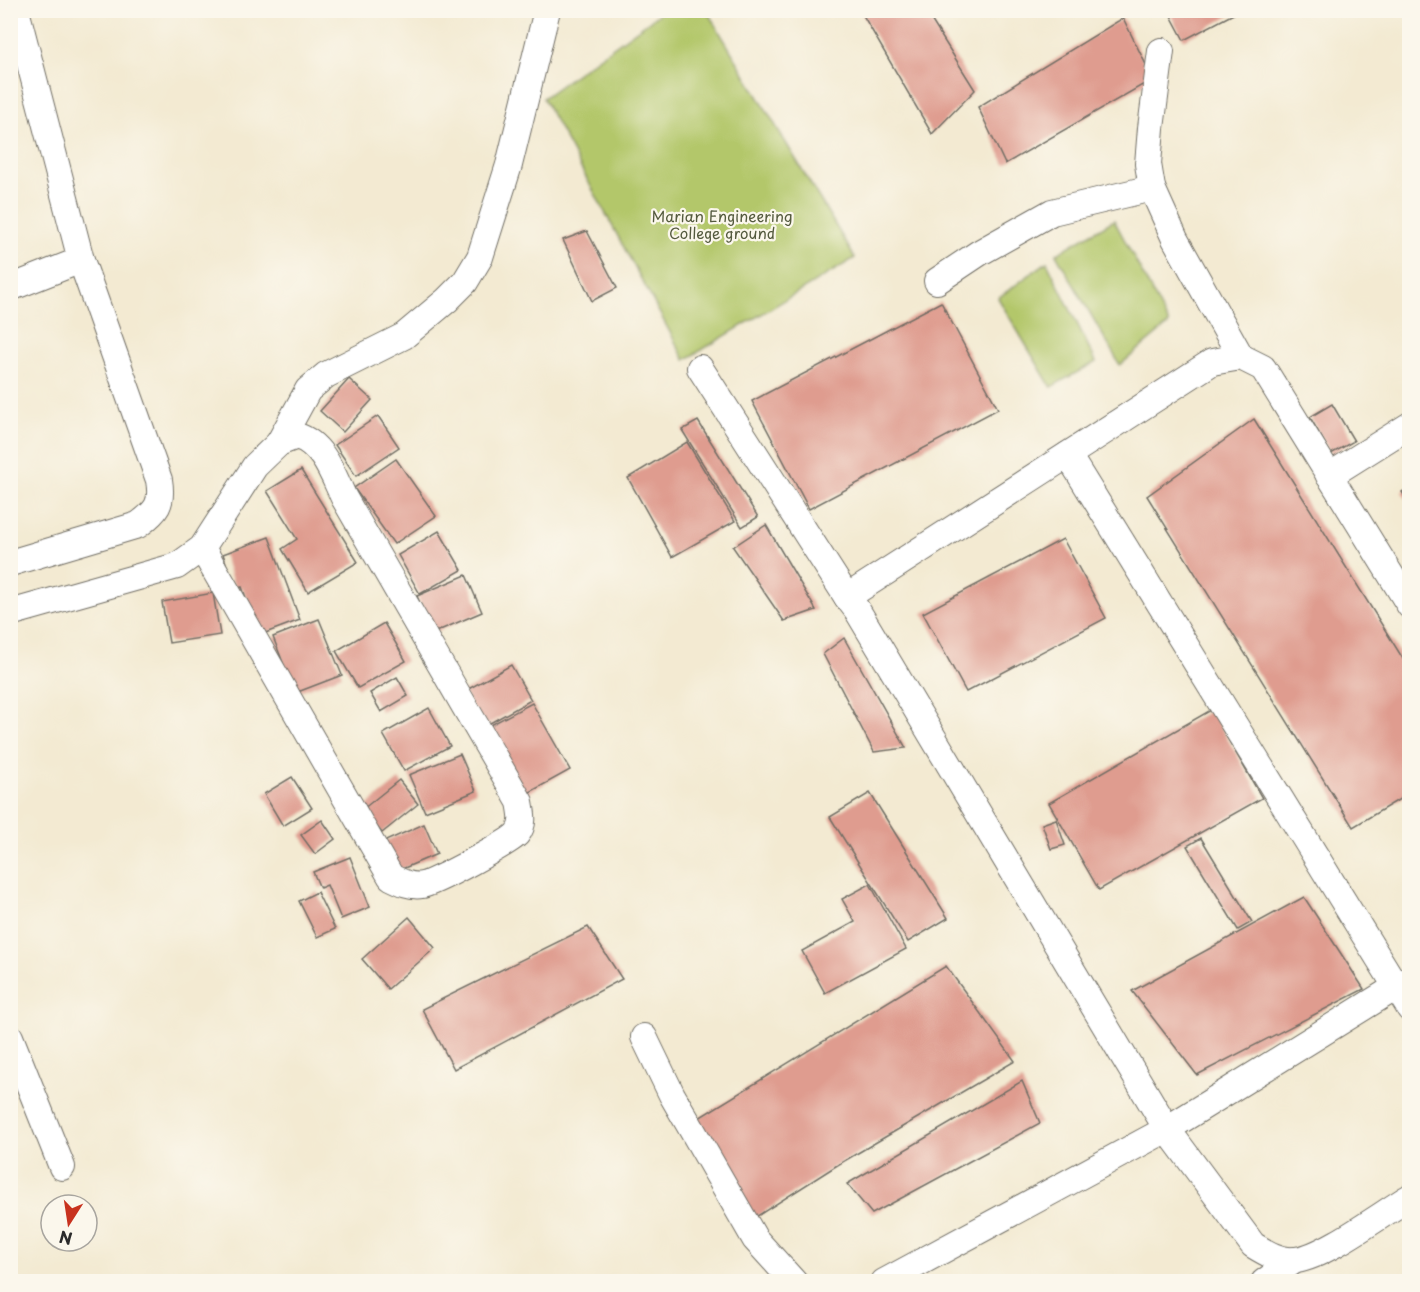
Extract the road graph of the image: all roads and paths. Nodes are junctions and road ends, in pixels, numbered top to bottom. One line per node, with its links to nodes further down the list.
1 (16, 10): 5 (street)
2 (547, 10): 11 (street)
3 (1161, 51): 4 (street)
4 (1152, 188): 6 (street); 8 (street)
5 (81, 260): 7 (street); 15 (street)
6 (937, 280)
7 (10, 288)
8 (1241, 357): 12 (street); 13 (street)
9 (700, 369): 16 (street)
10 (1410, 425): 13 (street)
11 (279, 443): 14 (street); 14 (street)
12 (1068, 455): 16 (street); 19 (street)
13 (1329, 476): 17 (street)
14 (202, 549): 18 (street)
15 (10, 563)
16 (847, 597): 23 (street)
17 (1410, 606)
18 (10, 613)
19 (1403, 984): 20 (street); 23 (street)
20 (1410, 1009)
21 (10, 1036): 24 (street)
22 (644, 1037): 28 (street)
23 (1167, 1129): 26 (street); 29 (street)
24 (62, 1167)
25 (1410, 1197): 27 (street)
26 (1253, 1245): 27 (street); 30 (street)
27 (1295, 1260): 31 (street)
28 (794, 1281)
29 (884, 1281)
30 (1259, 1281)
31 (1264, 1281)

